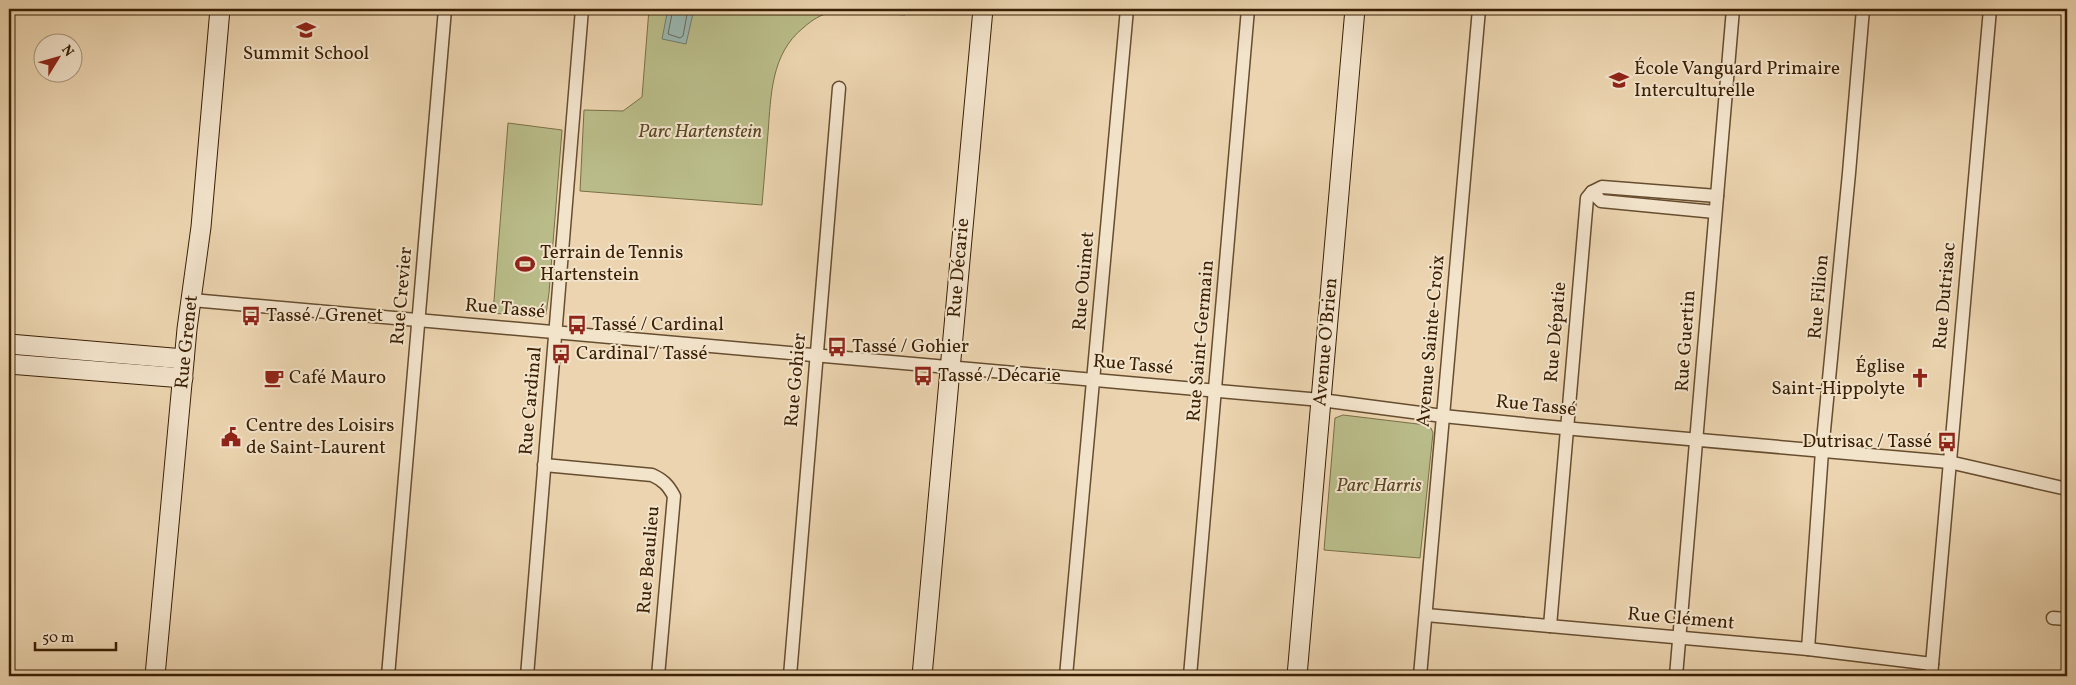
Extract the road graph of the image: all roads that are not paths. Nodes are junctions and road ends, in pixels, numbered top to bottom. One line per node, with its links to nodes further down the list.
1 (220, 9): 18 (street, Rue Grenet)
2 (445, 9): 19 (street, Rue Crevier)
3 (582, 9): 20 (street, Rue Cardinal)
4 (983, 9): 25 (street, Rue Décarie)
5 (1127, 9): 27 (street, Rue Ouimet)
6 (1248, 9): 28 (street, Rue Saint-Germain)
7 (1356, 9): 29 (street, Avenue O'Brien)
8 (1479, 9): 30 (street, Avenue Sainte-Croix)
9 (1734, 9): 15 (street, Rue Guertin)
10 (1863, 9): 33 (street, Rue Filion)
11 (1990, 9): 34 (street, Rue Dutrisac)
12 (839, 88): 22 (street, Rue Gohier)
13 (1592, 192): 14 (street); 16 (street); 31 (street, Rue Dépatie)
14 (1656, 192): 15 (street); 16 (street)
15 (1717, 196): 17 (street, Rue Guertin)
16 (1655, 205): 17 (street)
17 (1715, 212): 32 (street, Rue Guertin)
18 (192, 300): 19 (street, Rue Tassé); 23 (street, Rue Grenet)
19 (419, 320): 20 (street, Rue Tassé); 45 (street, Rue Crevier)
20 (556, 333): 22 (street, Rue Tassé); 35 (street, Rue Cardinal)
21 (9, 344): 23 (street)
22 (817, 355): 25 (street, Rue Tassé); 48 (street, Rue Gohier)
23 (184, 359): 26 (street, Rue Grenet)
24 (9, 364): 26 (street)
25 (950, 368): 27 (street, Rue Tassé); 49 (street, Rue Décarie)
26 (183, 378): 44 (street, Rue Grenet)
27 (1094, 380): 28 (street, Rue Tassé); 50 (street, Rue Ouimet)
28 (1215, 391): 29 (street, Rue Tassé); 51 (street, Rue Saint-Germain)
29 (1321, 400): 30 (street, Rue Tassé); 52 (street, Avenue O'Brien)
30 (1443, 416): 31 (street, Rue Tassé); 37 (street, Avenue Sainte-Croix)
31 (1566, 428): 32 (street, Rue Tassé); 40 (street, Rue Dépatie)
32 (1697, 440): 33 (street, Rue Tassé); 41 (street, Rue Guertin)
33 (1822, 451): 34 (street, Rue Tassé); 42 (street, Rue Filion)
34 (1949, 462): 36 (street, Rue Tassé); 43 (street, Rue Dutrisac)
35 (544, 465): 46 (street, Rue Cardinal); 47 (street, Rue Beaulieu)
36 (2067, 489)
37 (1426, 615): 40 (street, Rue Clément); 53 (street, Avenue Sainte-Croix)
38 (2052, 618): 39 (street)
39 (2067, 619)
40 (1550, 626): 41 (street, Rue Clément)
41 (1680, 638): 42 (street, Rue Clément); 54 (street, Rue Guertin)
42 (1808, 649): 43 (street, Rue Clément)
43 (1932, 670)
44 (155, 676)
45 (388, 676)
46 (527, 676)
47 (658, 676)
48 (790, 676)
49 (922, 676)
50 (1066, 676)
51 (1190, 676)
52 (1297, 676)
53 (1420, 676)
54 (1676, 676)

